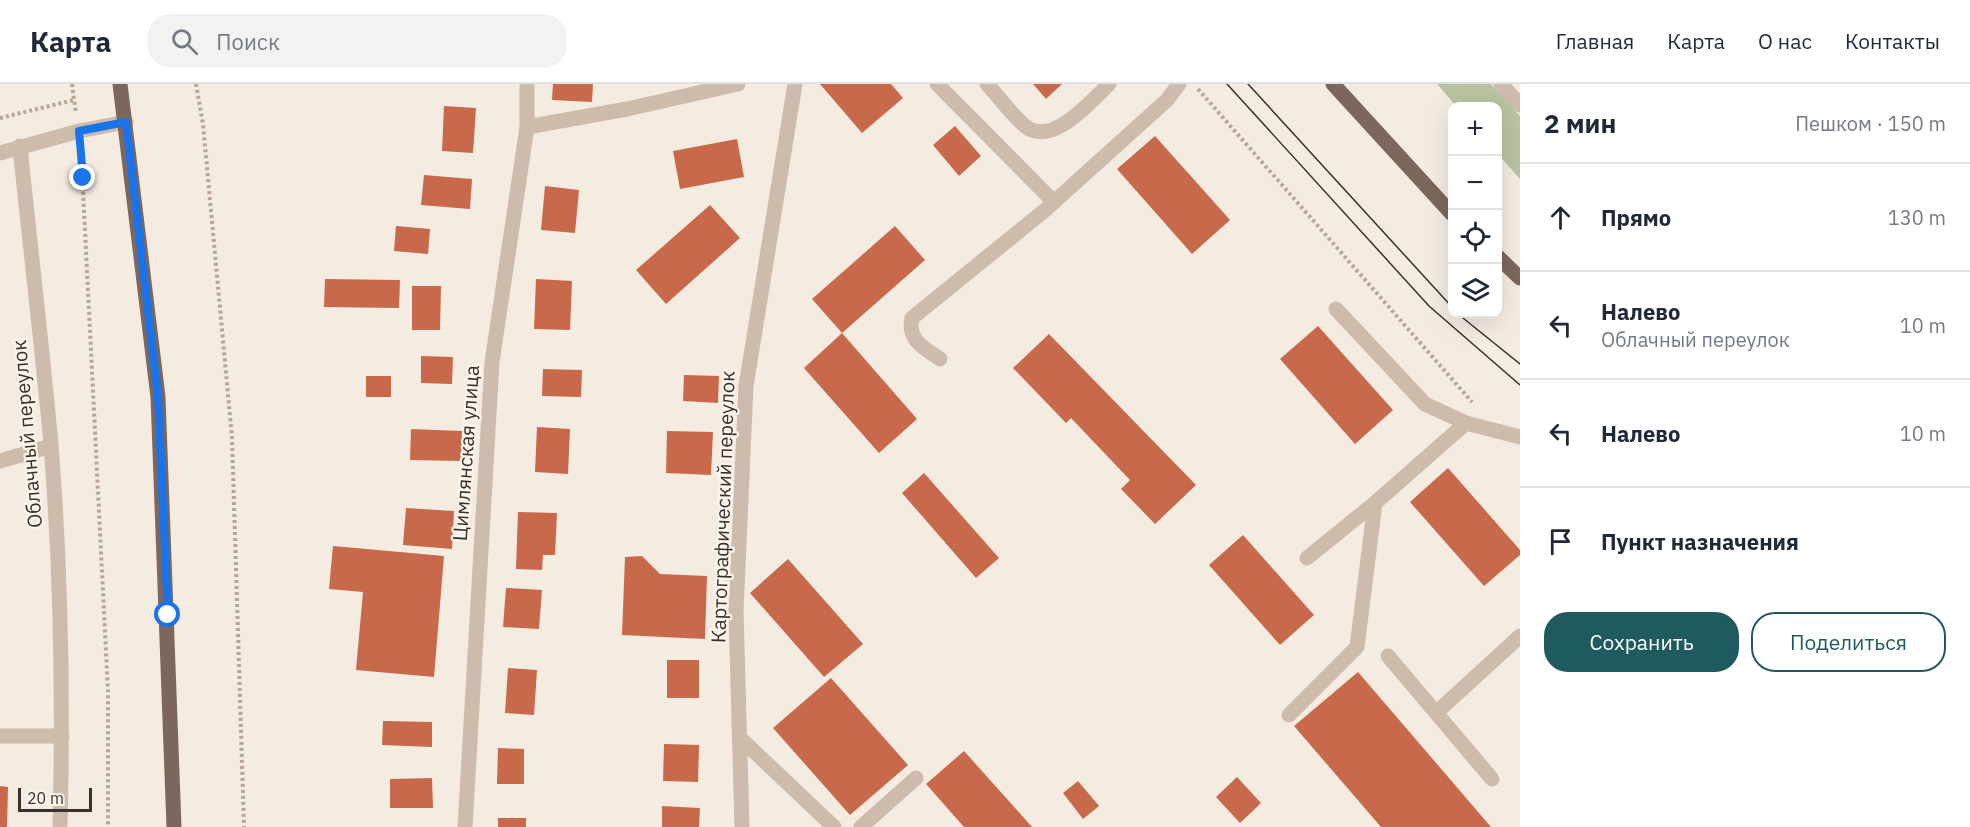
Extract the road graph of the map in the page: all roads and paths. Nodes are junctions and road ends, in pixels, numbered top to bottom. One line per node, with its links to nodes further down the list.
1 (72, 84): 16 (path)
2 (120, 84): 19 (main road)
3 (196, 84): 49 (path)
4 (527, 84): 20 (street, Цимлянская улица)
5 (738, 84): 20 (street)
6 (795, 84): 43 (street, Картографический переулок)
7 (937, 84): 24 (street)
8 (987, 84): 9 (street)
9 (1108, 84)
10 (1165, 84): 11 (street)
11 (1170, 84)
12 (1179, 84): 24 (street)
13 (1194, 84): 30 (path)
14 (1333, 84): 25 (main road)
15 (1501, 84): 17 (street)
16 (74, 100): 18 (path); 21 (path)
17 (1520, 105)
18 (0, 118)
19 (126, 122): 21 (street); 48 (main road)
20 (527, 127): 50 (street, Цимлянская улица)
21 (79, 131): 22 (street); 47 (path)
22 (20, 146): 23 (street); 33 (street, Облачный переулок)
23 (0, 153)
24 (1054, 202): 29 (street)
25 (1448, 210)
26 (1502, 262): 27 (main road)
27 (1520, 278)
28 (1336, 309): 31 (street)
29 (940, 359)
30 (1474, 405)
31 (1466, 423): 32 (street); 35 (street)
32 (1520, 437)
33 (51, 446): 34 (street); 42 (street, Облачный переулок)
34 (0, 461)
35 (1375, 503): 36 (street); 40 (street)
36 (1306, 558)
37 (1520, 636): 39 (street)
38 (1388, 656): 39 (street)
39 (1437, 712): 45 (street)
40 (1289, 715)
41 (0, 736): 42 (street)
42 (62, 736): 46 (street, Облачный переулок)
43 (741, 739): 51 (street, Картографический переулок); 52 (street)
44 (916, 778): 53 (street)
45 (1492, 779)
46 (60, 827)
47 (108, 827)
48 (174, 827)
49 (244, 827)
50 (465, 827)
51 (742, 827)
52 (834, 827)
53 (861, 827)

